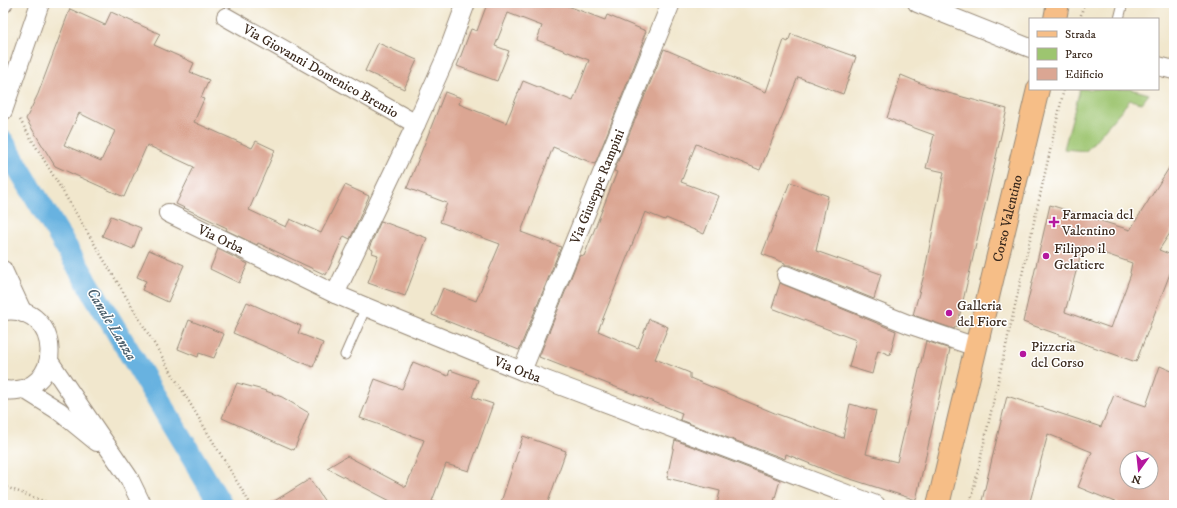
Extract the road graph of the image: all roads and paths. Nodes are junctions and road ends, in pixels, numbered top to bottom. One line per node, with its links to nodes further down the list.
1 (40, 3): 17 (street)
2 (466, 3): 18 (street, Via Giovanni Domenico Bremio)
3 (671, 3): 29 (street, Via Giuseppe Rampini)
4 (917, 3): 12 (street)
5 (1058, 3): 9 (main road)
6 (1084, 3): 10 (path)
7 (1123, 3): 11 (lane)
8 (226, 17): 18 (street, Via Giovanni Domenico Bremio)
9 (1055, 18)
10 (1080, 18)
11 (1119, 18)
12 (1029, 48)
13 (1159, 66): 14 (street)
14 (1174, 70)
15 (1038, 90): 26 (main road, Corso Valentino)
16 (1064, 90): 39 (path)
17 (4, 106): 36 (path)
18 (416, 124): 22 (street, Via Giovanni Domenico Bremio)
19 (168, 213): 22 (street, Via Orba)
20 (3, 270): 25 (street)
21 (786, 274): 26 (street)
22 (335, 294): 23 (street, Via Orba)
23 (366, 307): 27 (lane); 29 (street, Via Orba)
24 (3, 311): 25 (street)
25 (23, 313): 28 (street)
26 (976, 347): 38 (main road, Corso Valentino)
27 (345, 355)
28 (49, 361): 30 (street); 32 (street)
29 (522, 371): 37 (street, Via Orba)
30 (24, 389): 31 (street); 32 (street)
31 (3, 390)
32 (112, 453): 35 (street)
33 (3, 486): 34 (path)
34 (49, 503)
35 (142, 505)
36 (251, 505)
37 (876, 505)
38 (938, 505)
39 (970, 505)

